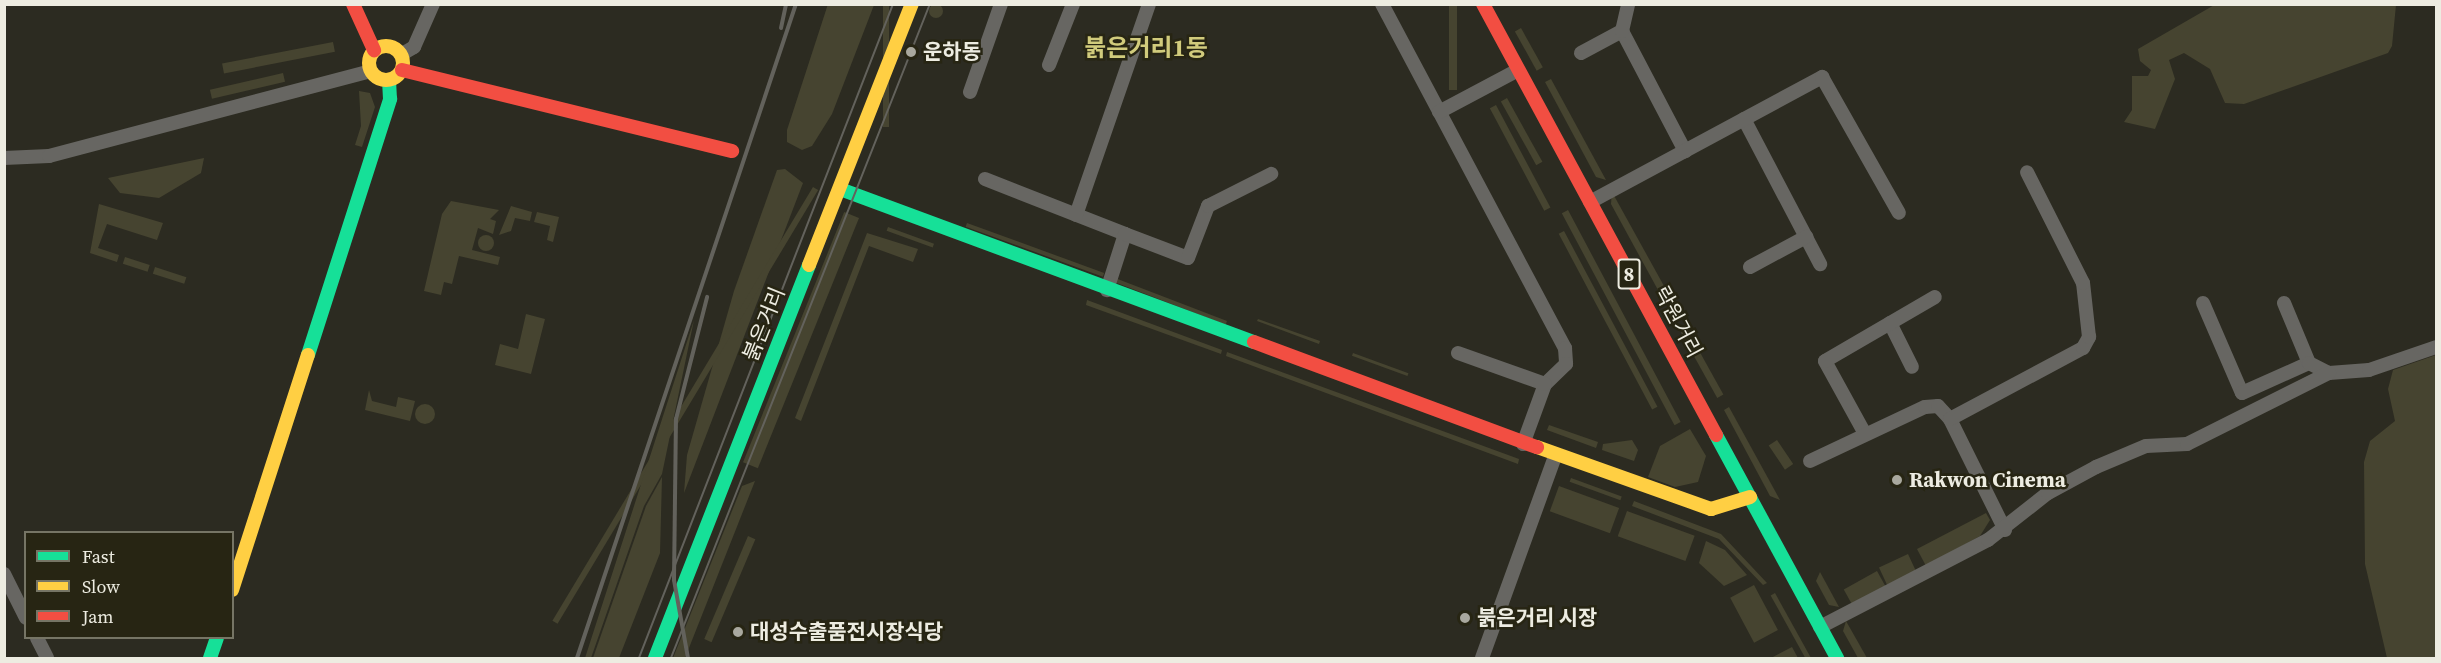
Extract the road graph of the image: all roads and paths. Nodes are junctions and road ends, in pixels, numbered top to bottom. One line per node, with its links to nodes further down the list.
1 (353, 4): 11 (street)
2 (434, 4): 13 (street)
3 (912, 4): 28 (street, 붉은거리)
4 (1001, 4): 19 (street)
5 (1072, 4): 14 (street)
6 (1149, 4): 31 (street)
7 (1382, 4): 20 (street)
8 (1483, 4): 16 (street, 락원거리 / 8)
9 (1628, 4): 10 (street)
10 (1622, 31): 12 (street); 23 (street)
11 (374, 50): 13 (street); 17 (street)
12 (1581, 53)
13 (402, 54): 15 (street)
14 (1049, 65)
15 (402, 70): 18 (street); 22 (street)
16 (1518, 70): 20 (street); 29 (street, 락원거리 / 8)
17 (371, 71): 18 (street); 24 (street)
18 (390, 80): 55 (street)
19 (970, 92)
20 (1439, 112): 46 (street)
21 (1744, 119): 23 (street); 30 (street); 33 (street)
22 (732, 151)
23 (1685, 151): 29 (street)
24 (4, 158)
25 (2027, 172): 47 (street)
26 (1271, 174): 32 (street)
27 (985, 179): 31 (street)
28 (840, 189): 36 (street); 62 (street, 붉은거리)
29 (1590, 202): 52 (street, 락원거리 / 8)
30 (1899, 213)
31 (1076, 215): 32 (street)
32 (1125, 234): 36 (street)
33 (1806, 237): 34 (street); 35 (street)
34 (1820, 264)
35 (1750, 267)
36 (1107, 290): 49 (street)
37 (1935, 297): 40 (street)
38 (2203, 303): 43 (street)
39 (2284, 303): 43 (street)
40 (1890, 323): 44 (street); 48 (street)
41 (2436, 347): 45 (street)
42 (1458, 353): 46 (street)
43 (2308, 363): 45 (street)
44 (1912, 368)
45 (2329, 373): 53 (street)
46 (1545, 384): 49 (street)
47 (1950, 419): 48 (street); 53 (street)
48 (1864, 432): 51 (street)
49 (1523, 444): 50 (street)
50 (1555, 456): 52 (street); 63 (street)
51 (1810, 461)
52 (1750, 497): 57 (street, 락원거리 / 8)
53 (2005, 530): 57 (street)
54 (4, 574): 56 (street)
55 (234, 584)
56 (24, 614)
57 (1820, 627): 64 (street, 락원거리 / 8)
58 (38, 639): 60 (street)
59 (217, 639): 61 (street)
60 (47, 658)
61 (210, 658)
62 (655, 658)
63 (1482, 658)
64 (1837, 658)

